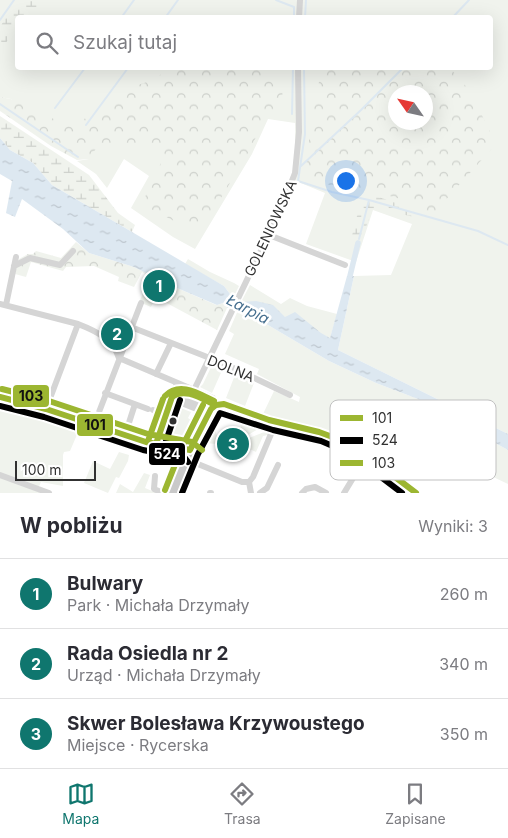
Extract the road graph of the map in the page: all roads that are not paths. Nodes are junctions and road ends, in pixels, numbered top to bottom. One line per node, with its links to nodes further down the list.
1 (297, 1): 2 (street)
2 (299, 15)
3 (298, 70): 4 (street, GOLENIOWSKA)
4 (269, 235): 7 (street); 15 (street, GOLENIOWSKA)
5 (73, 251): 8 (street)
6 (16, 257): 8 (street)
7 (345, 265)
8 (14, 266): 10 (street)
9 (141, 303): 12 (street)
10 (3, 304): 11 (street)
11 (78, 324): 14 (street); 24 (street)
12 (131, 327): 13 (street, DOLNA); 14 (street)
13 (171, 343): 15 (street, DOLNA); 16 (street)
14 (119, 358): 16 (street); 19 (street)
15 (209, 358): 18 (street); 20 (street, DOLNA)
16 (156, 374): 17 (street)
17 (177, 383): 18 (street); 22 (street)
18 (194, 390): 25 (street)
19 (105, 393): 23 (street); 28 (street)
20 (290, 395)
21 (0, 397): 24 (main road)
22 (171, 402): 25 (street); 25 (street); 26 (street)
23 (135, 404): 26 (street); 29 (street)
24 (46, 409): 28 (main road)
25 (212, 410): 27 (street); 32 (street)
26 (166, 414): 31 (street)
27 (276, 422): 30 (street); 38 (street)
28 (94, 424): 29 (main road)
29 (125, 435): 31 (main road)
30 (330, 436)
31 (156, 444): 32 (main road)
32 (191, 456): 32 (main road); 38 (street)
33 (278, 465): 42 (street)
34 (0, 475): 39 (street)
35 (155, 476): 40 (street)
36 (352, 480): 45 (street)
37 (399, 480): 46 (street)
38 (249, 482): 41 (street)
39 (49, 493)
40 (163, 493)
41 (252, 493)
42 (260, 493)
43 (302, 493): 44 (street)
44 (326, 493)
45 (344, 493)
46 (416, 493)

